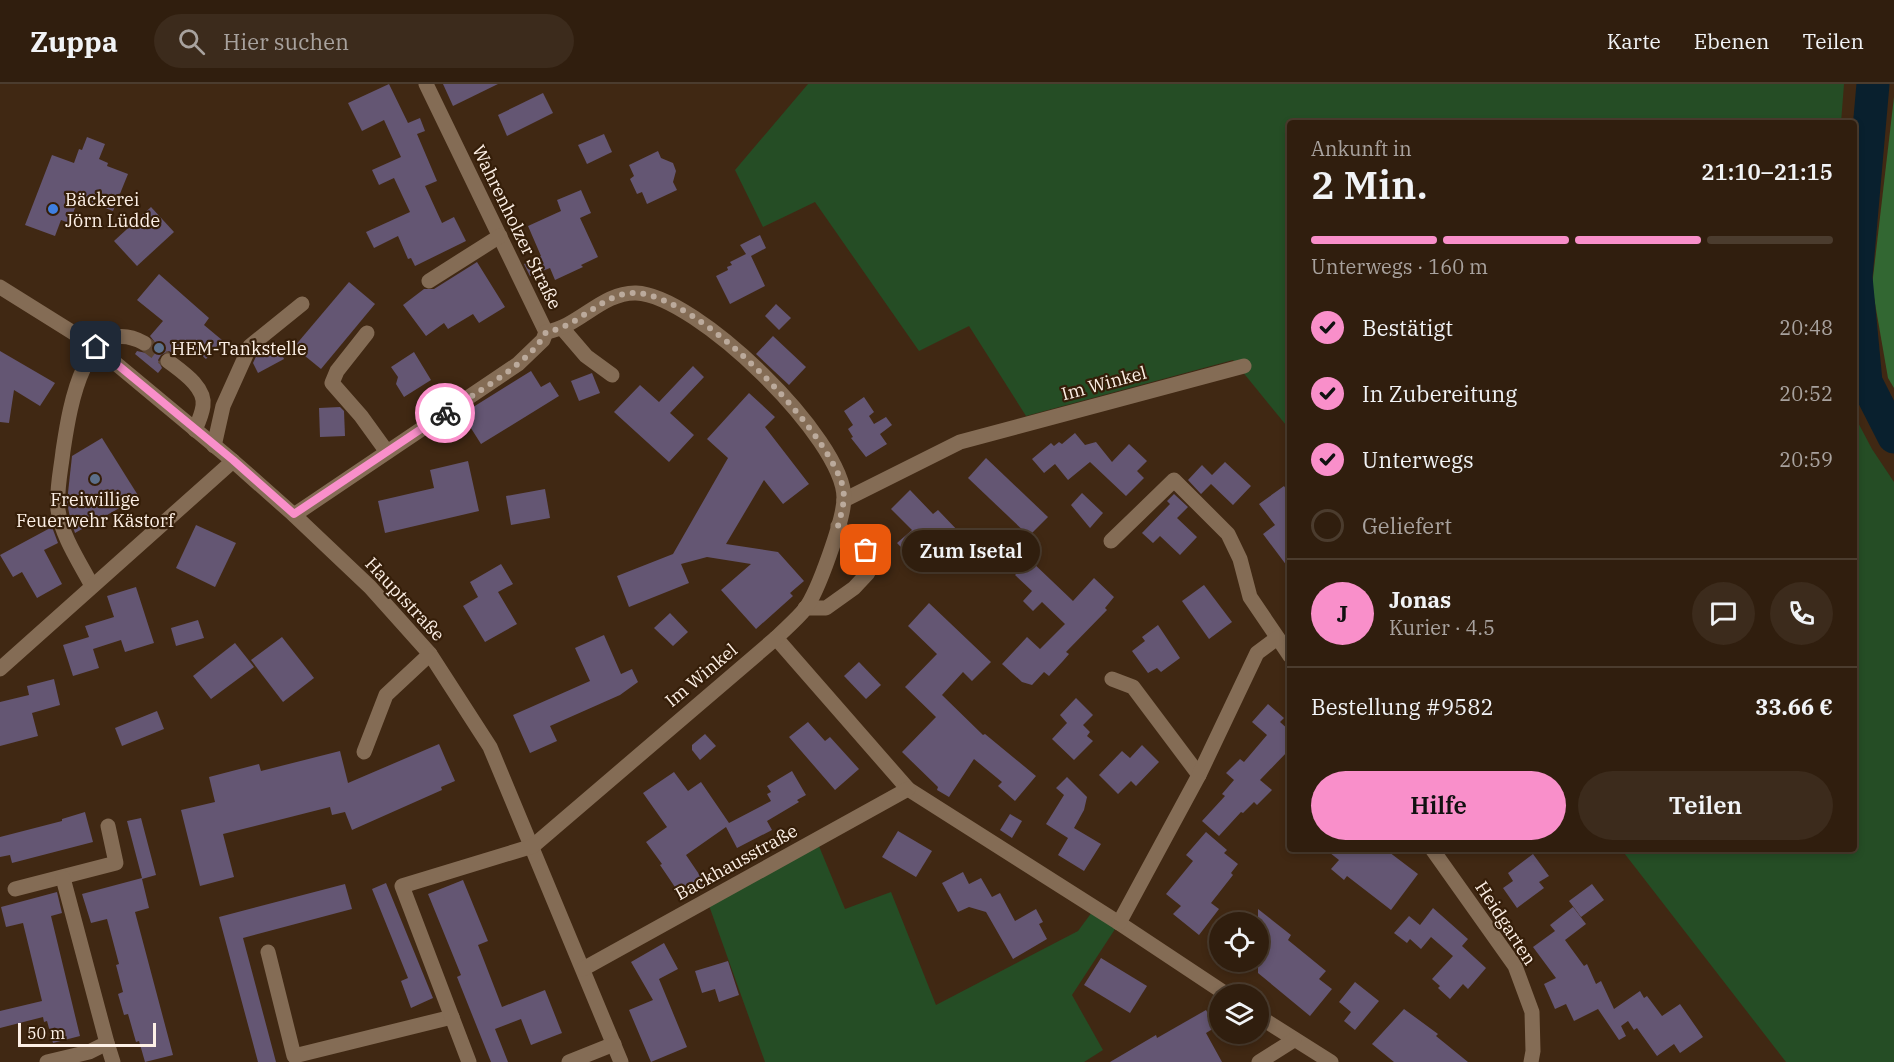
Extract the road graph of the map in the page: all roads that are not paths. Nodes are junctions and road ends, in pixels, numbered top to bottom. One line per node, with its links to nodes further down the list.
1 (426, 84): 2 (street, Wahrenholzer Straße)
2 (500, 236): 3 (street); 7 (street, Wahrenholzer Straße)
3 (429, 281)
4 (0, 287): 10 (street, Hauptstraße)
5 (302, 304): 15 (street)
6 (562, 328): 7 (street, Im Winkel); 13 (street); 18 (street, Im Winkel)
7 (546, 332): 16 (street, Wahrenholzer Straße)
8 (367, 333): 16 (street)
9 (144, 343): 10 (street)
10 (96, 347): 14 (street, Hauptstraße); 22 (street)
11 (168, 361): 14 (street)
12 (1244, 366): 18 (street, Im Winkel)
13 (612, 375)
14 (195, 430): 15 (street, Hauptstraße)
15 (214, 446): 17 (street, Hauptstraße)
16 (387, 452): 19 (street, Wahrenholzer Straße)
17 (233, 460): 19 (street, Hauptstraße); 22 (street)
18 (844, 500): 20 (street, Im Winkel)
19 (294, 514): 27 (street, Hauptstraße)
20 (838, 526): 23 (street, Im Winkel); 23 (street)
21 (1111, 541): 25 (street)
22 (93, 586): 28 (street)
23 (805, 608): 24 (street, Im Winkel)
24 (776, 638): 32 (street); 34 (street, Im Winkel)
25 (1277, 638): 26 (street); 31 (street)
26 (1287, 652)
27 (430, 654): 30 (street); 34 (street, Hauptstraße)
28 (0, 669)
29 (1112, 679): 31 (street)
30 (364, 752)
31 (1199, 774): 38 (street)
32 (908, 789): 38 (street); 40 (street, Backhausstraße)
33 (108, 826): 36 (street)
34 (533, 846): 40 (street, Hauptstraße); 42 (street)
35 (1433, 852): 54 (street, Heidgarten)
36 (63, 878): 37 (street); 45 (street)
37 (15, 889)
38 (1119, 923): 41 (street)
39 (268, 952): 42 (street)
40 (583, 969): 46 (street, Hauptstraße)
41 (1211, 984)
42 (452, 1017): 49 (street)
43 (1269, 1023): 44 (street)
44 (1294, 1040): 52 (street); 53 (street)
45 (107, 1043): 47 (street); 48 (street)
46 (614, 1044): 50 (street); 51 (street, Hauptstraße)
47 (47, 1062)
48 (113, 1062)
49 (469, 1062)
50 (569, 1062)
51 (621, 1062)
52 (1258, 1062)
53 (1330, 1062)
54 (1531, 1062)

